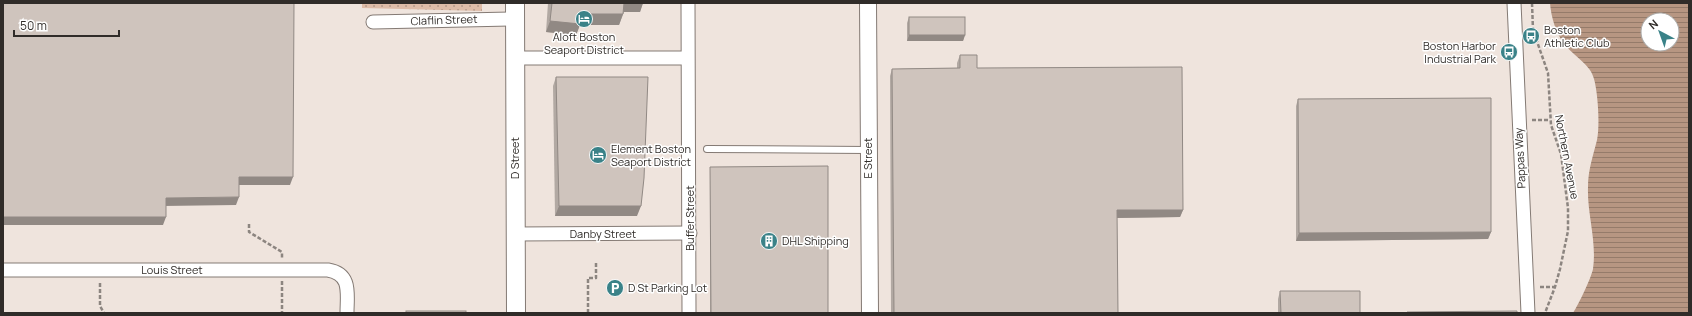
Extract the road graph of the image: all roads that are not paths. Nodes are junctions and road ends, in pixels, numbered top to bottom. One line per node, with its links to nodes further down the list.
1 (688, 3): 7 (street, Buffer Street)
2 (868, 3): 9 (street, E Street)
3 (1514, 3): 17 (street, Pappas Way)
4 (515, 11): 5 (street, Claflin Street); 6 (main road, D Street)
5 (373, 22)
6 (515, 58): 7 (street); 11 (main road, D Street)
7 (687, 58): 10 (street, Buffer Street)
8 (707, 149): 9 (lane)
9 (868, 150): 16 (street, E Street)
10 (690, 233): 11 (street, Danby Street); 15 (street, Buffer Street)
11 (516, 234): 14 (main road, D Street)
12 (3, 270): 13 (street, Louis Street)
13 (347, 313)
14 (516, 313)
15 (689, 313)
16 (870, 313)
17 (1528, 313)

